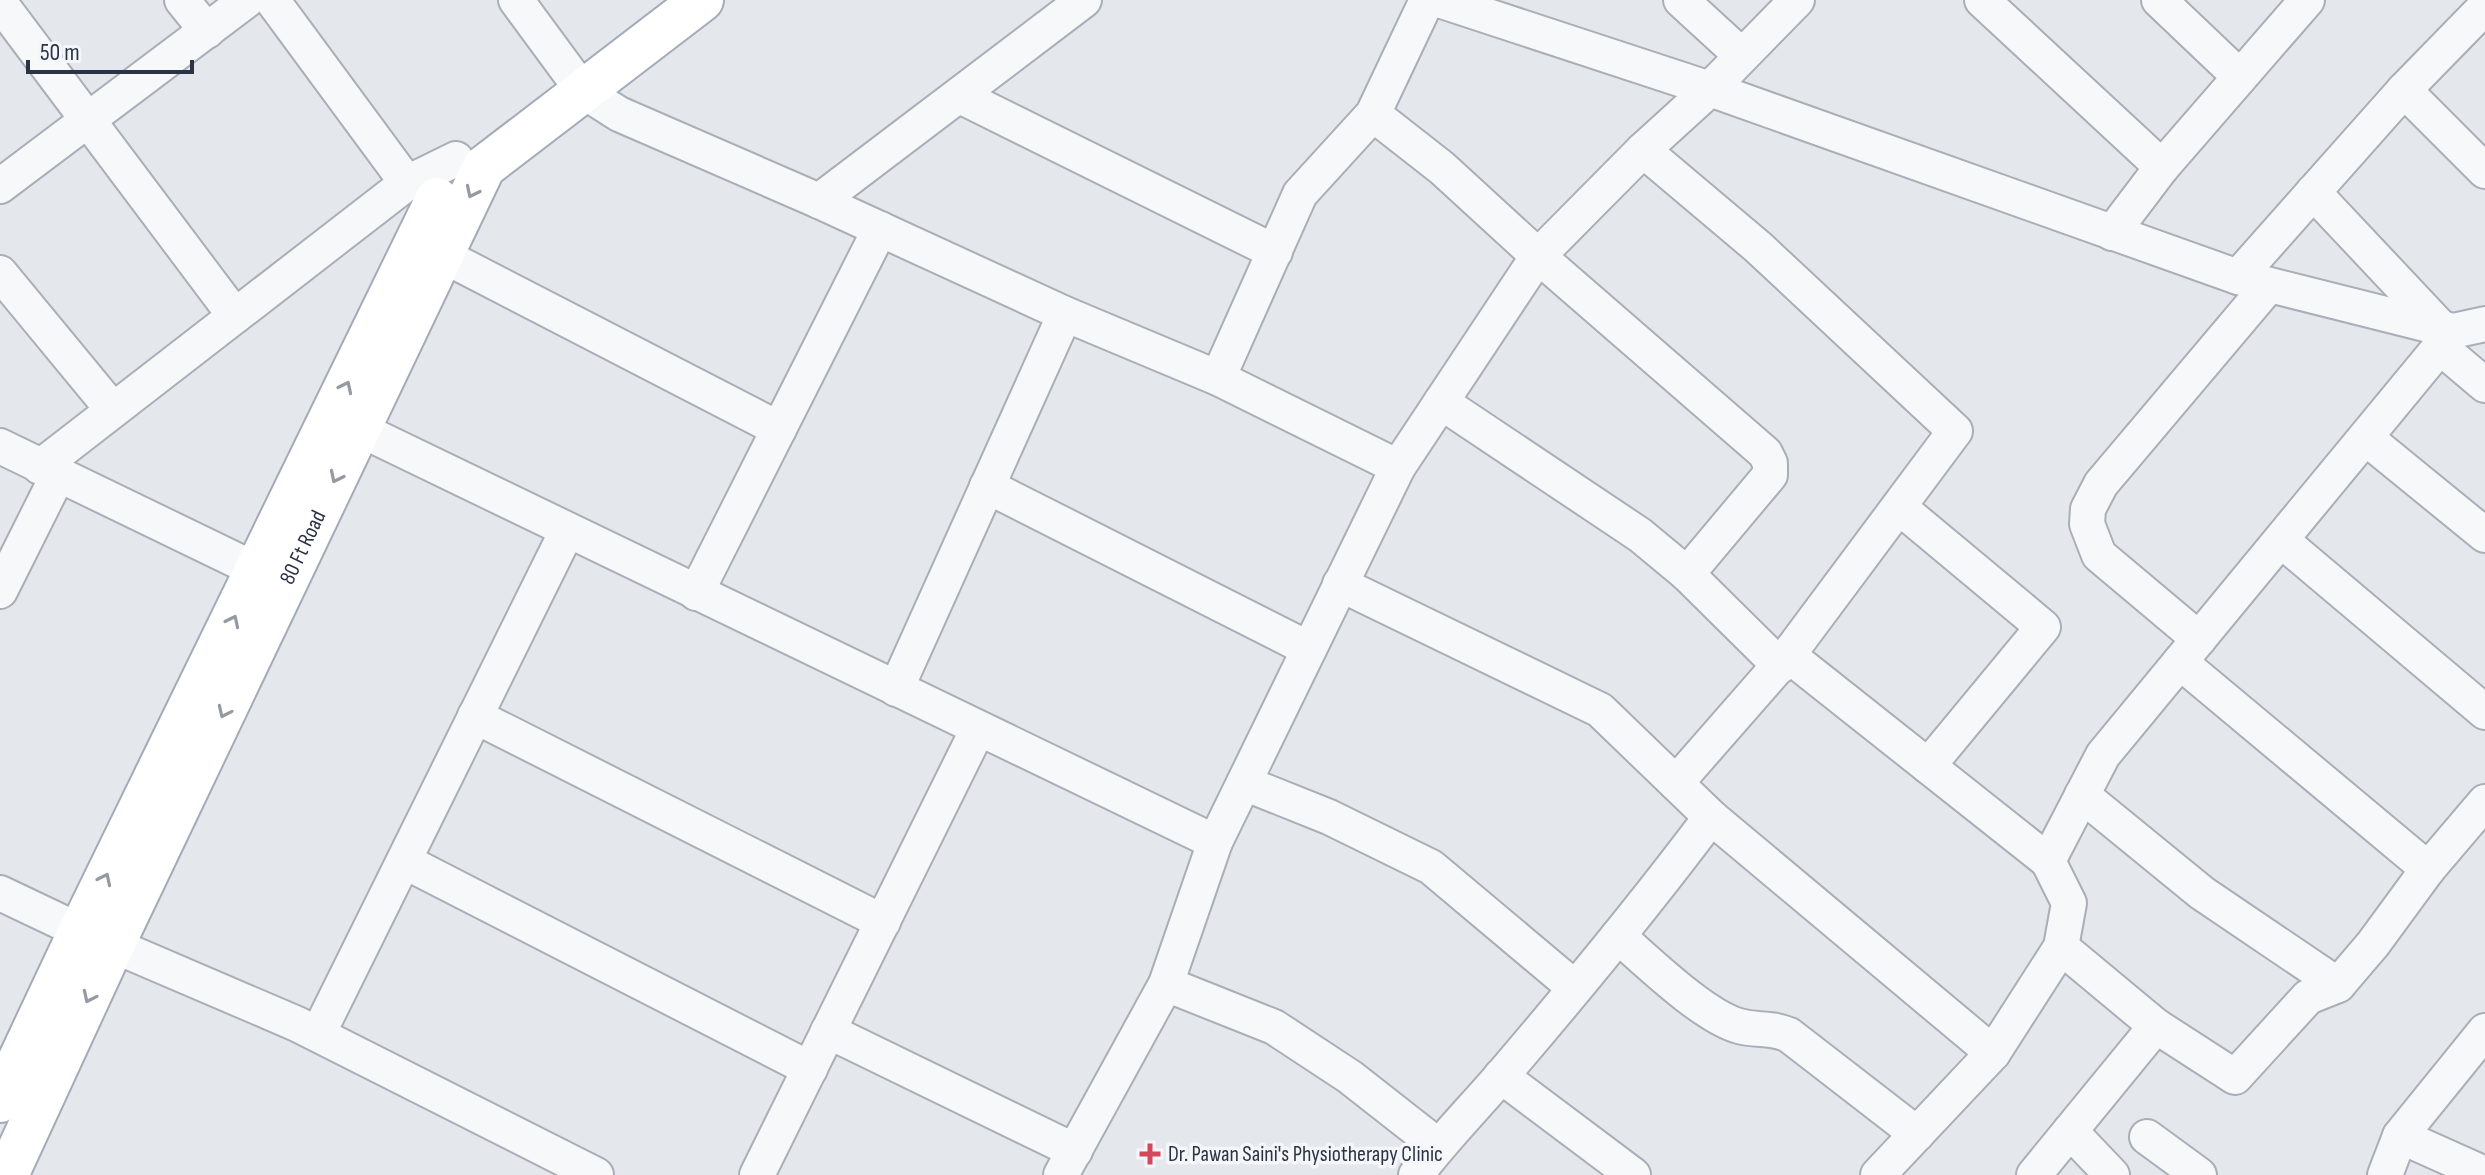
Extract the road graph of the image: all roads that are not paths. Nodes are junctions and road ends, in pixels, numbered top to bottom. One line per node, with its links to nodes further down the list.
1 (182, 0): 16 (street)
2 (247, 0): 16 (street)
3 (272, 0): 29 (street)
4 (516, 0): 19 (street)
5 (659, 0): 19 (main road, 80 Ft Road)
6 (702, 0): 19 (main road, 80 Ft Road)
7 (1084, 0): 22 (street)
8 (1681, 0): 17 (street)
9 (1797, 0): 17 (street)
10 (1982, 0): 27 (street)
11 (2159, 0): 18 (street)
12 (2307, 0): 18 (street)
13 (1441, 1): 20 (street); 23 (street)
14 (0, 3): 24 (street)
15 (2485, 7): 21 (street)
16 (207, 31): 24 (street)
17 (1741, 55): 20 (street)
18 (2240, 77): 27 (street)
19 (575, 80): 26 (main road, 80 Ft Road); 32 (street); 36 (main road, 80 Ft Road, one-way to 36)
20 (1710, 89): 25 (street); 34 (street)
21 (2404, 90): 28 (street); 31 (street)
22 (960, 96): 32 (street); 35 (street)
23 (1373, 114): 35 (street); 37 (street)
24 (88, 120): 30 (street); 41 (street)
25 (1643, 150): 37 (street); 54 (street)
26 (456, 159): 29 (street); 59 (main road, 80 Ft Road, one-way to 26)
27 (2162, 167): 34 (street)
28 (2485, 171)
29 (407, 183): 41 (street)
30 (0, 186)
31 (2313, 192): 39 (street); 42 (street)
32 (819, 201): 33 (street)
33 (880, 229): 40 (street); 48 (street)
34 (2112, 233): 39 (street)
35 (1275, 252): 43 (street)
36 (442, 255): 47 (main road, 80 Ft Road); 48 (street)
37 (1538, 256): 45 (street); 58 (street)
38 (0, 273): 46 (street)
39 (2254, 281): 42 (street); 64 (street)
40 (1065, 314): 43 (street); 53 (street)
41 (235, 316): 46 (street)
42 (2455, 333): 44 (street); 49 (street)
43 (1218, 378): 51 (street)
44 (2485, 385)
45 (1441, 402): 51 (street); 58 (street)
46 (113, 410): 52 (street)
47 (359, 429): 55 (street); 59 (main road, 80 Ft Road, one-way to 59)
48 (779, 429): 62 (street)
49 (2366, 438): 56 (street); 57 (street)
50 (0, 446): 52 (street)
51 (1398, 467): 60 (street)
52 (49, 471): 59 (street); 61 (street)
53 (987, 486): 63 (street); 66 (street)
54 (1899, 507): 65 (street); 70 (street)
55 (567, 531): 62 (street); 68 (street)
56 (2485, 535)
57 (2281, 540): 64 (street); 67 (street)
58 (1687, 574): 65 (street)
59 (271, 577): 83 (main road, 80 Ft Road)
60 (1340, 584): 63 (street); 72 (street)
61 (0, 591)
62 (696, 593): 66 (street)
63 (1309, 649): 71 (street)
64 (2189, 651): 73 (street); 79 (street)
65 (1784, 660): 70 (street); 72 (street)
66 (896, 689): 69 (street)
67 (2485, 712)
68 (475, 716): 77 (street); 81 (street)
69 (978, 729): 76 (street); 81 (street)
70 (1928, 766): 78 (street)
71 (1244, 783): 76 (street); 87 (street)
72 (1676, 783): 75 (street)
73 (2082, 795): 78 (street); 86 (street)
74 (2485, 802): 79 (street)
75 (1711, 817): 82 (street); 92 (street)
76 (1215, 842): 85 (street)
77 (404, 861): 91 (street); 93 (street)
78 (2048, 861): 84 (street)
79 (2428, 869): 86 (street)
80 (0, 893): 83 (street)
81 (883, 922): 89 (street)
82 (1618, 936): 87 (street); 97 (street)
83 (96, 938): 91 (street); 95 (main road, 80 Ft Road); 103 (main road, 80 Ft Road, one-way to 103)
84 (2061, 947): 88 (street); 92 (street)
85 (1166, 984): 100 (street); 101 (street)
86 (2338, 985): 88 (street)
87 (1575, 988): 94 (street)
88 (2156, 1026): 96 (street)
89 (828, 1031): 93 (street); 101 (street)
90 (2485, 1031): 98 (street)
91 (318, 1034): 104 (street)
92 (1993, 1053): 97 (street)
93 (810, 1069): 105 (street)
94 (1501, 1076): 100 (street); 107 (street)
95 (0, 1101)
96 (2070, 1131): 109 (street); 110 (street)
97 (1917, 1134): 108 (street)
98 (2400, 1136): 102 (street); 112 (street)
99 (2147, 1137): 111 (street)
100 (1438, 1146): 106 (street)
101 (1068, 1163)
102 (2485, 1174)
103 (7, 1175)
104 (596, 1175)
105 (757, 1175)
106 (1416, 1175)
107 (1633, 1175)
108 (1878, 1175)
109 (2034, 1175)
110 (2112, 1175)
111 (2199, 1175)
112 (2385, 1175)

